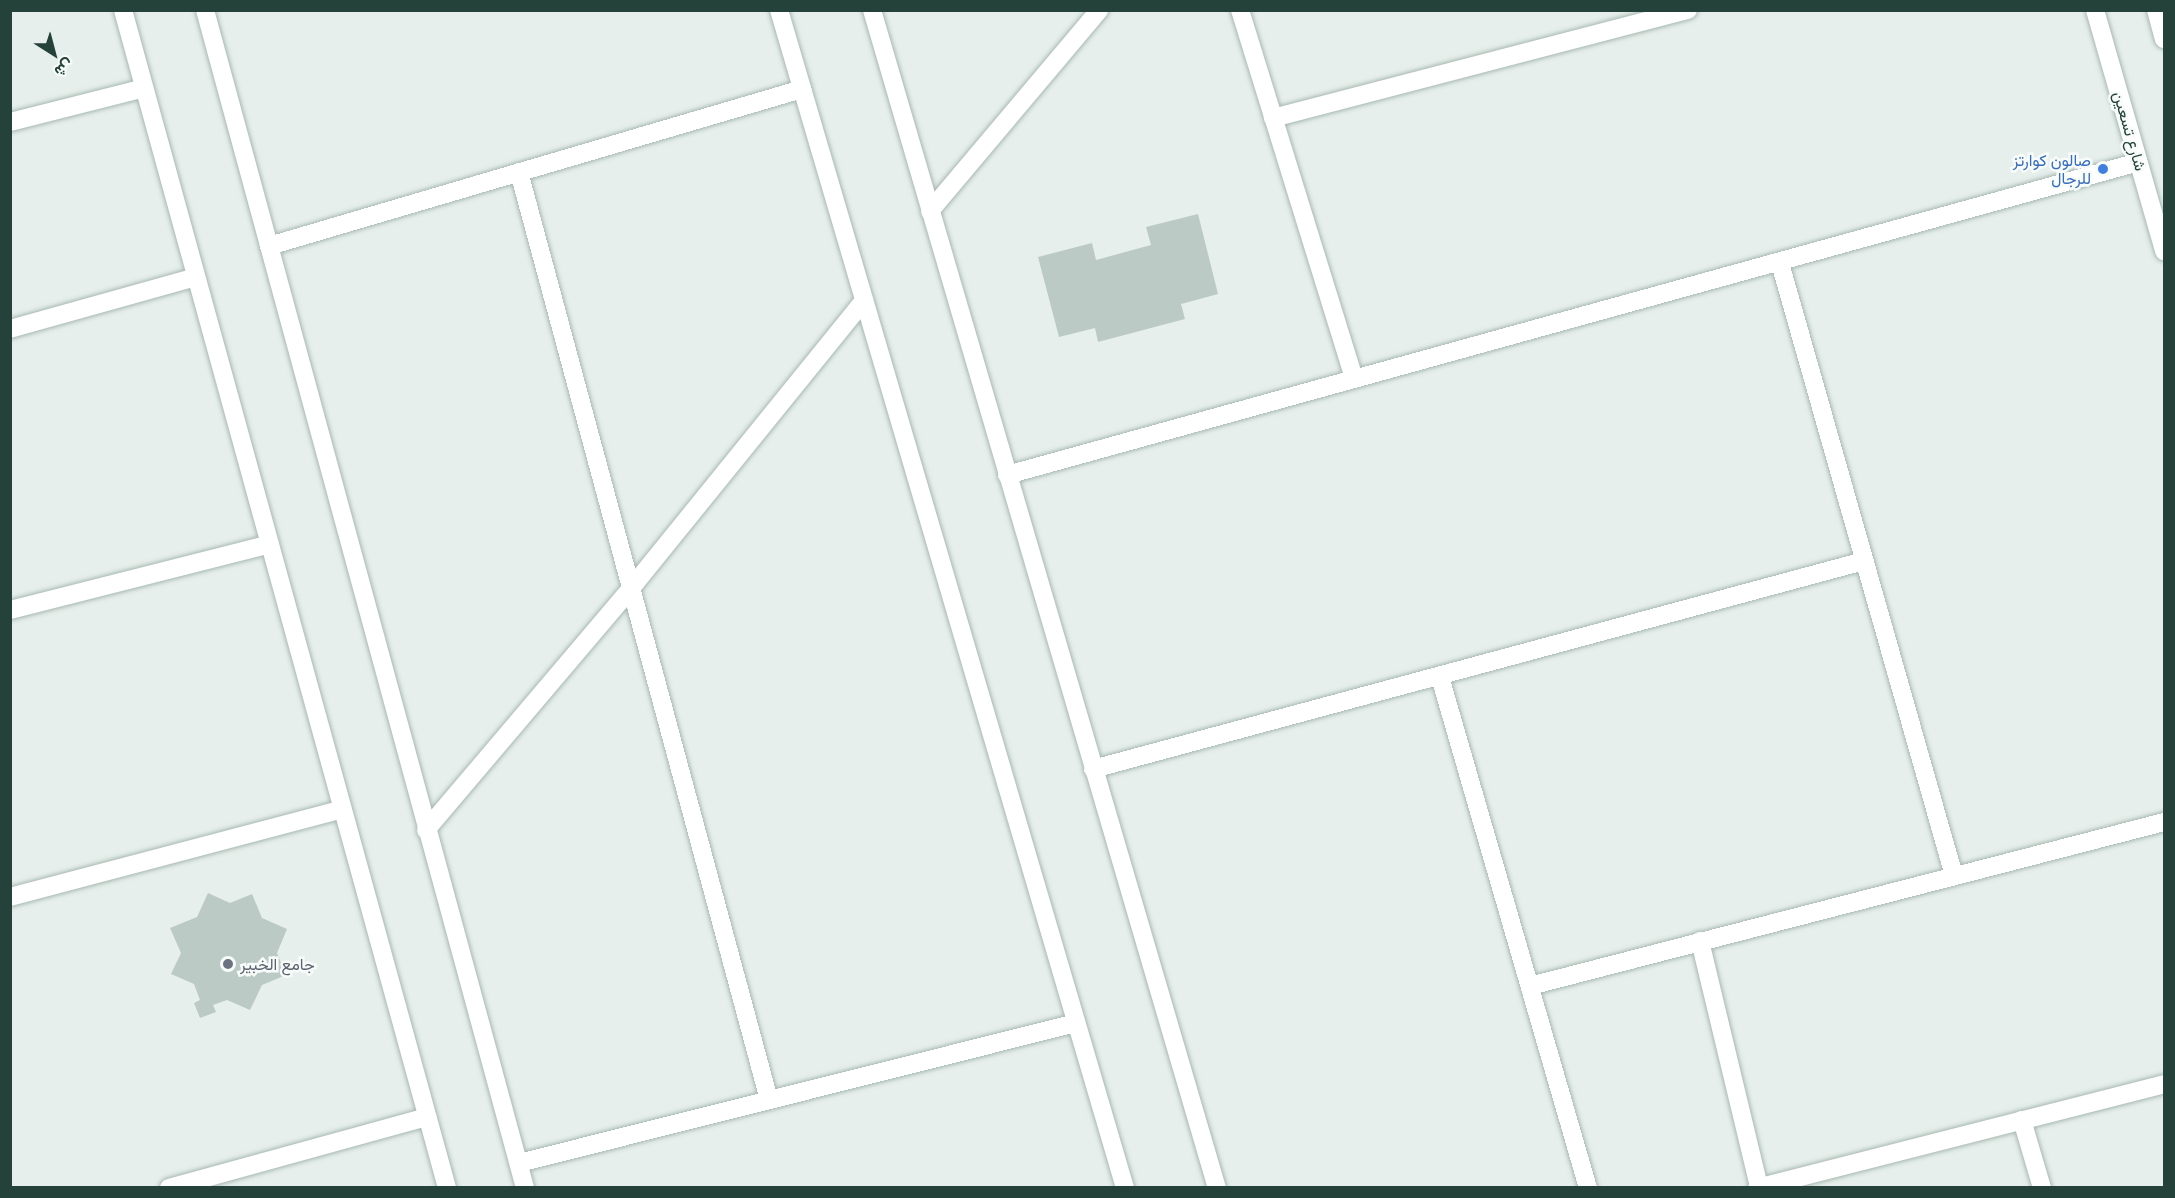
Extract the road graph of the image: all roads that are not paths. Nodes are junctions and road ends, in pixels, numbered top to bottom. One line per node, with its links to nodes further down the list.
1 (123, 10): 11 (street)
2 (205, 10): 18 (street)
3 (779, 10): 12 (street)
4 (872, 10): 17 (street)
5 (1099, 10): 17 (street)
6 (1240, 10): 13 (street)
7 (2095, 10): 15 (street, شارع تسعين)
8 (1682, 11): 13 (street)
9 (2160, 17): 10 (street)
10 (2164, 39)
11 (144, 88): 14 (street); 21 (street)
12 (802, 89): 16 (street); 22 (street)
13 (1274, 118): 24 (street)
14 (10, 122)
15 (2139, 162): 19 (street, شارع تسعين); 20 (street)
16 (519, 172): 18 (street); 28 (street)
17 (930, 212): 25 (street)
18 (269, 246): 34 (street)
19 (2164, 251)
20 (1780, 263): 24 (street); 27 (street)
21 (196, 277): 23 (street); 26 (street)
22 (864, 300): 28 (street); 39 (street)
23 (10, 329)
24 (1354, 379): 25 (street)
25 (1007, 475): 31 (street)
26 (270, 544): 29 (street); 32 (street)
27 (1864, 561): 30 (street); 35 (street)
28 (632, 587): 34 (street); 41 (street)
29 (10, 610)
30 (1440, 677): 31 (street); 38 (street)
31 (1093, 769): 50 (street)
32 (343, 809): 36 (street); 42 (street)
33 (2164, 822): 35 (street)
34 (426, 830): 44 (street)
35 (1954, 876): 37 (street)
36 (10, 897)
37 (1700, 941): 38 (street); 45 (street)
38 (1530, 986): 51 (street)
39 (1076, 1023): 41 (street); 49 (street)
40 (2164, 1084): 43 (street)
41 (769, 1100): 44 (street)
42 (427, 1117): 46 (street); 47 (street)
43 (2022, 1120): 45 (street); 52 (street)
44 (519, 1162): 48 (street)
45 (1758, 1187)
46 (169, 1188)
47 (447, 1188)
48 (525, 1188)
49 (1125, 1188)
50 (1217, 1188)
51 (1588, 1188)
52 (2042, 1188)

